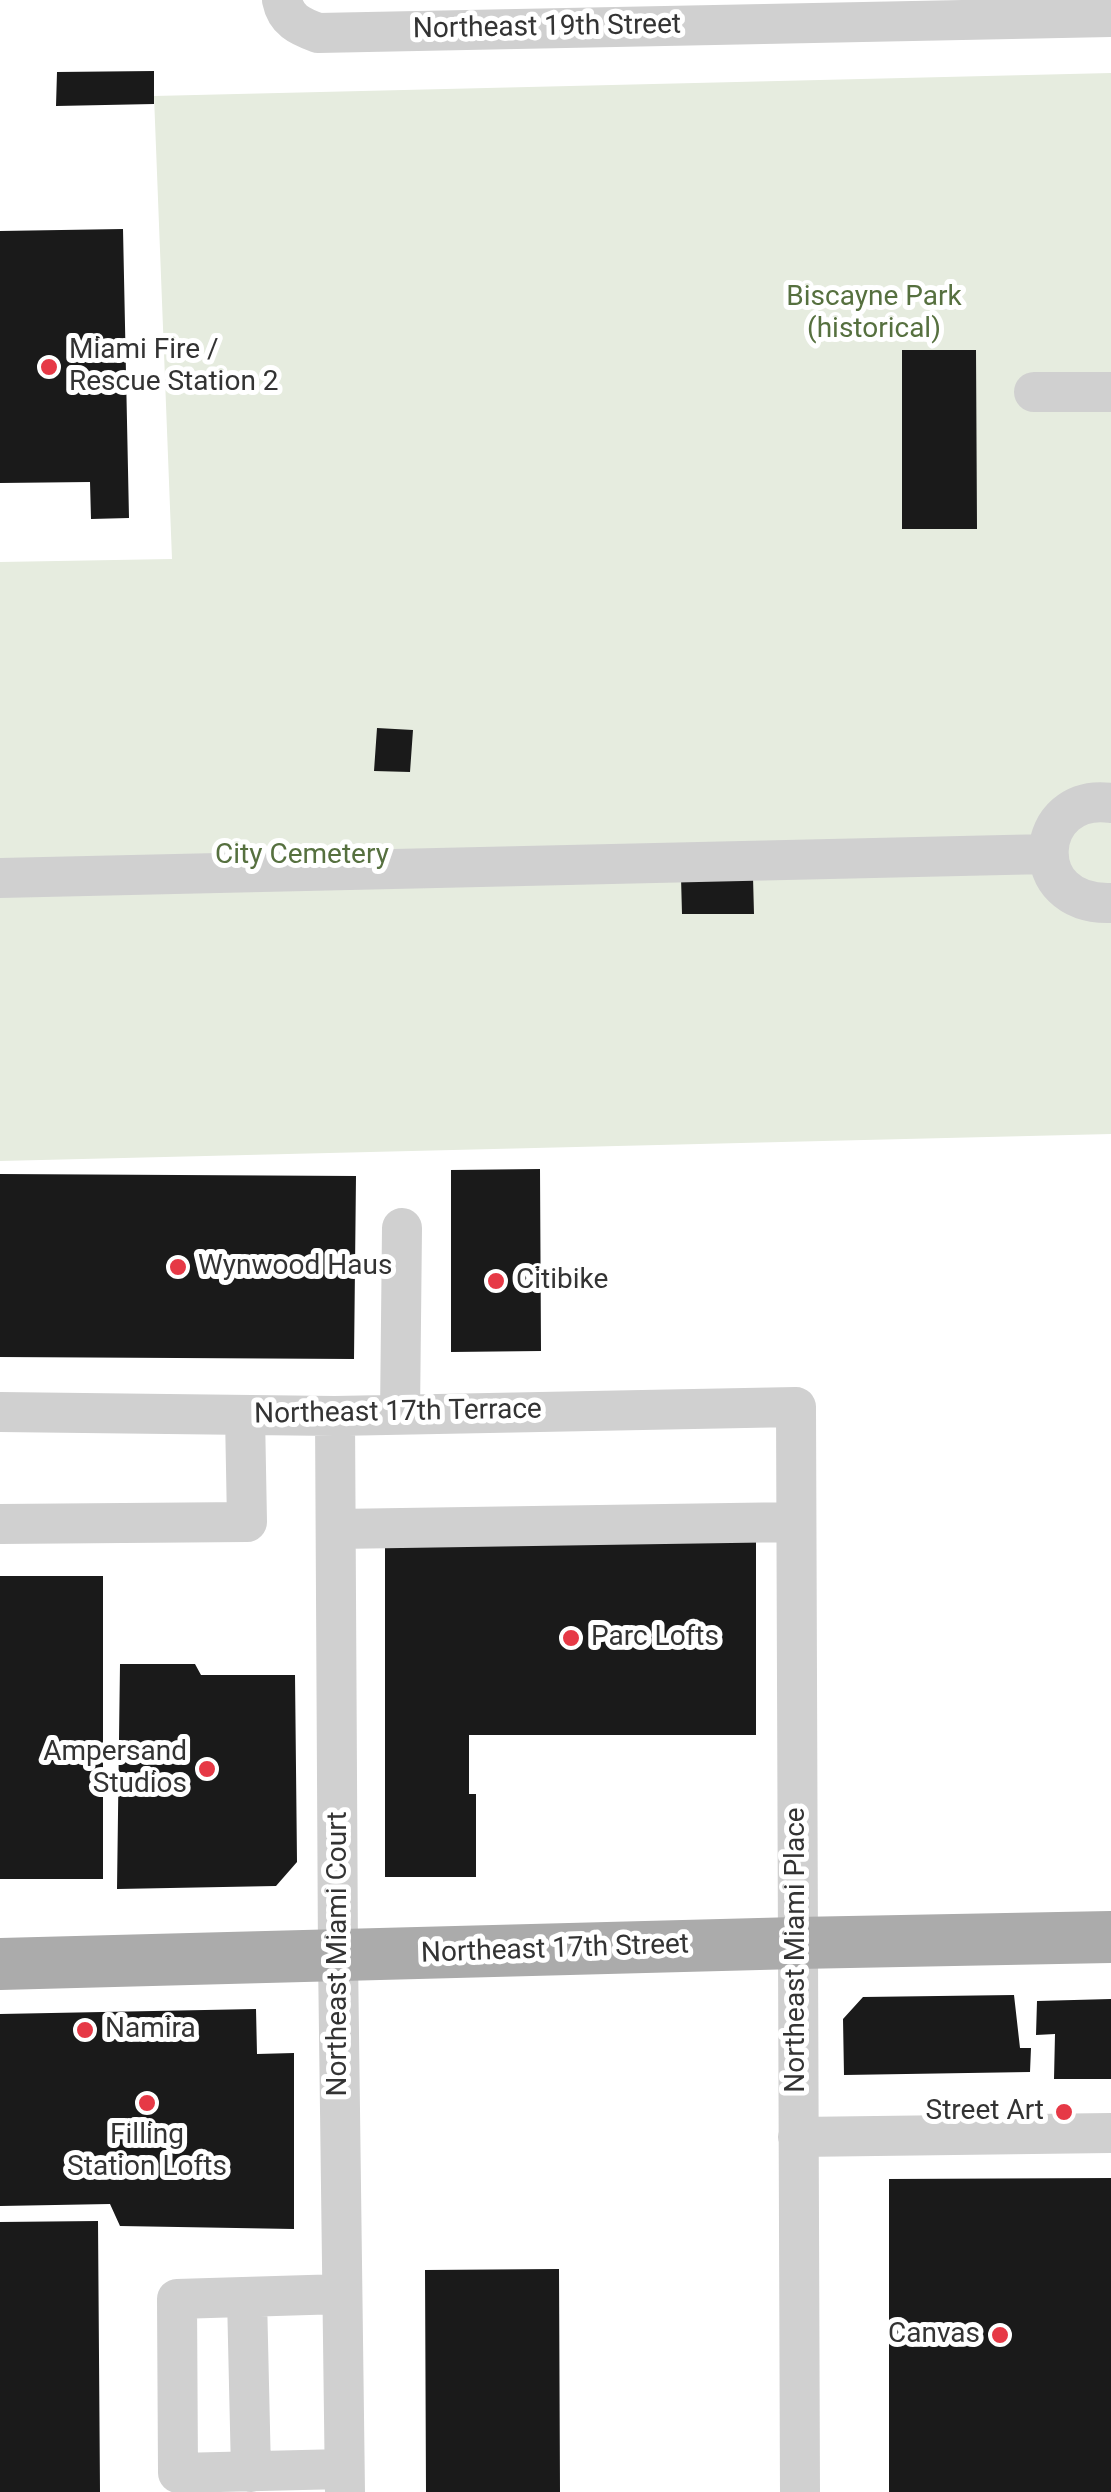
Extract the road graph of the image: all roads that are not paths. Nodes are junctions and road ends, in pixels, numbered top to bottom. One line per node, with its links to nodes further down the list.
1 (285, 9): 2 (street, Northeast 19th Street)
2 (1111, 17)
3 (1034, 392): 4 (street)
4 (1111, 392)
5 (1111, 803): 6 (street)
6 (1048, 854): 7 (street); 8 (street)
7 (0, 878)
8 (1111, 903)
9 (402, 1228): 12 (street)
10 (796, 1407): 12 (street, Northeast 17th Terrace); 15 (street, Northeast Miami Place)
11 (0, 1412): 13 (street, Northeast 17th Terrace)
12 (400, 1414): 14 (street, Northeast 17th Terrace)
13 (245, 1415): 14 (street, Northeast 17th Terrace); 16 (street)
14 (335, 1416): 17 (street, Northeast Miami Court)
15 (796, 1522): 17 (street); 19 (street, Northeast Miami Place)
16 (0, 1524)
17 (336, 1529): 20 (street, Northeast Miami Court)
18 (1111, 1937): 19 (main road, Northeast 17th Street)
19 (797, 1943): 20 (main road, Northeast 17th Street); 23 (street, Northeast Miami Place)
20 (338, 1956): 21 (main road, Northeast 17th Street); 24 (street, Northeast Miami Court)
21 (0, 1964)
22 (1111, 2133): 23 (street)
23 (798, 2137): 28 (street, Northeast Miami Place)
24 (342, 2294): 25 (street); 27 (street, Northeast Miami Court)
25 (247, 2296): 26 (street); 26 (street)
26 (252, 2472): 27 (street)
27 (344, 2481)
28 (800, 2492)

